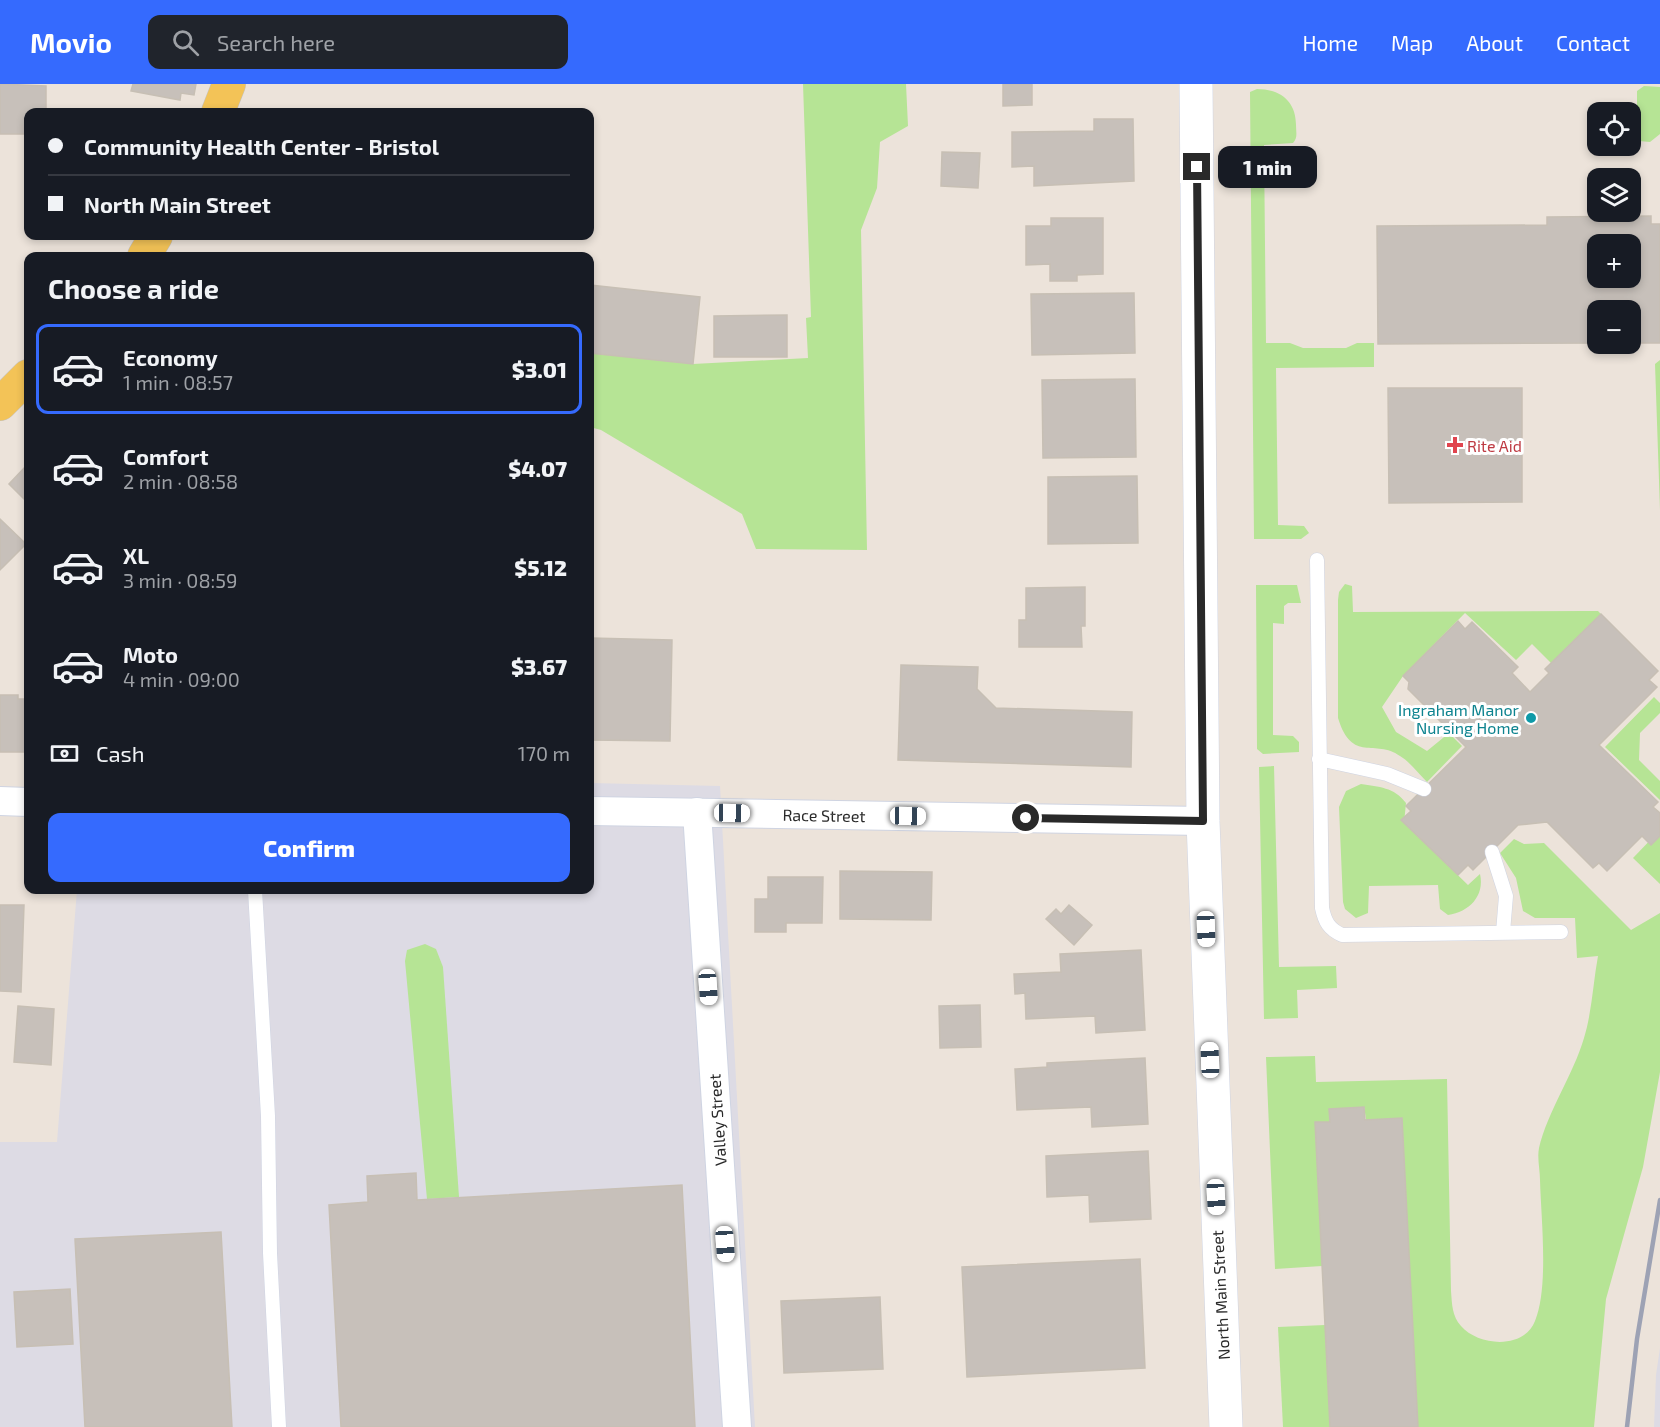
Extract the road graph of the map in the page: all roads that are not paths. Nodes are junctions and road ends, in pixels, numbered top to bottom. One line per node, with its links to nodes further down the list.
1 (229, 84): 3 (main road)
2 (1196, 84): 13 (street, North Main Street)
3 (220, 108)
4 (24, 380): 5 (main road)
5 (0, 404)
6 (1317, 560): 7 (lane)
7 (1319, 759): 8 (lane); 16 (lane)
8 (1424, 789)
9 (0, 801): 10 (street)
10 (24, 802)
11 (594, 811): 12 (street, Race Street)
12 (697, 812): 13 (street, Race Street); 19 (street, Valley Street)
13 (1203, 821): 20 (street, North Main Street)
14 (1492, 852): 16 (lane)
15 (255, 894): 18 (lane)
16 (1503, 932): 17 (lane)
17 (1561, 932)
18 (279, 1427)
19 (737, 1427)
20 (1226, 1427)

